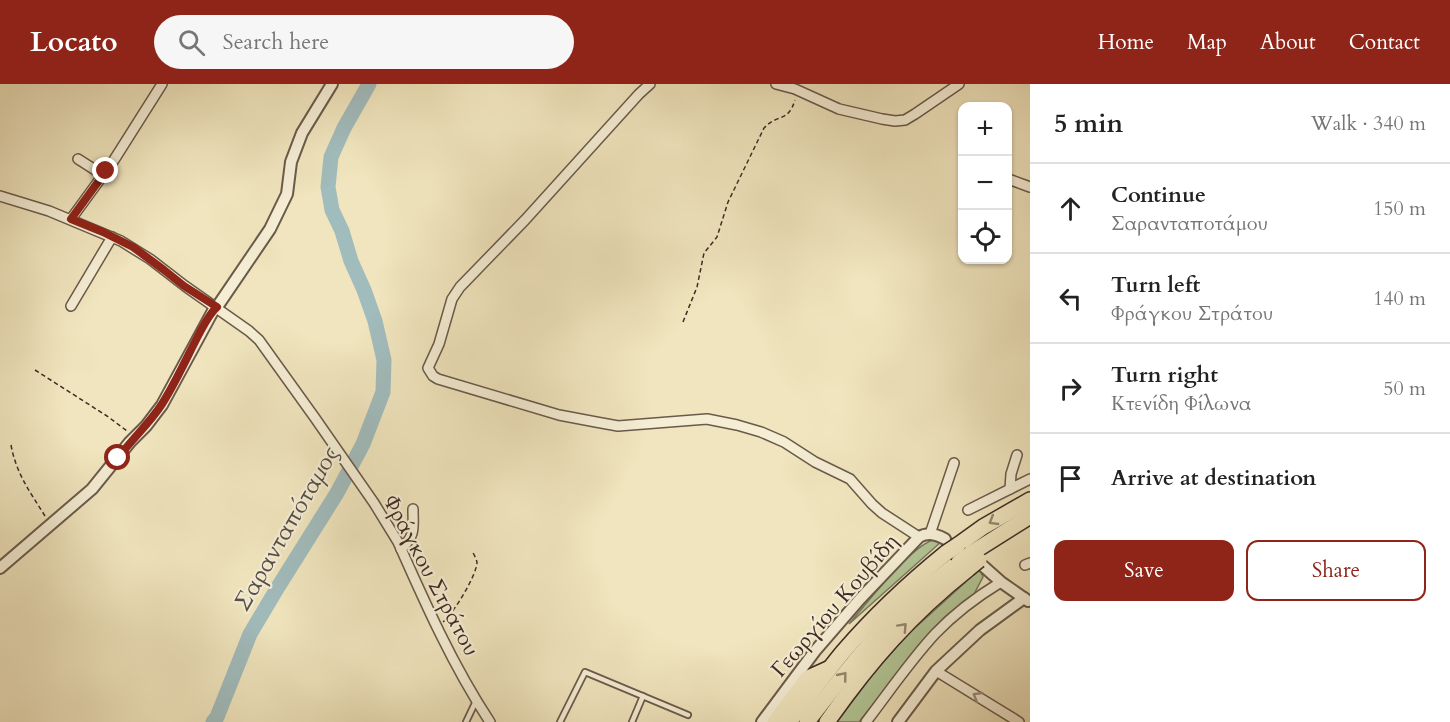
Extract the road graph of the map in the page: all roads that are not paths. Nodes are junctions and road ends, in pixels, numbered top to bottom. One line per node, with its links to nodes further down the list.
1 (162, 84): 7 (street)
2 (332, 84): 14 (street)
3 (650, 84): 24 (street)
4 (776, 84): 5 (street)
5 (959, 84)
6 (78, 159): 7 (street)
7 (103, 176): 11 (street)
8 (1012, 181): 9 (street)
9 (1030, 186)
10 (0, 196): 11 (street, Φράγκου Στράτου)
11 (71, 219): 12 (street, Φράγκου Στράτου)
12 (112, 237): 13 (street); 14 (street, Φράγκου Στράτου)
13 (70, 306)
14 (217, 307): 25 (street, Φράγκου Στράτου); 27 (street)
15 (1017, 455): 18 (street)
16 (954, 463): 24 (street)
17 (1030, 479): 18 (street)
18 (1010, 489): 21 (street)
19 (1030, 500): 26 (highway, one-way to 26)
20 (413, 508): 25 (street)
21 (968, 510)
22 (1030, 516): 26 (highway)
23 (1030, 527): 26 (highway)
24 (924, 535): 26 (street, Γεωργίου Κουβίδη); 39 (street, Γεωργίου Κουβίδη)
25 (401, 549): 33 (street, Φράγκου Στράτου)
26 (964, 556): 28 (street); 30 (highway); 42 (highway, one-way to 26); 43 (highway, one-way to 26)
27 (0, 568)
28 (1001, 582): 29 (street); 44 (street)
29 (1027, 600): 31 (street)
30 (831, 667): 40 (highway); 41 (highway)
31 (936, 671): 45 (street); 46 (street, one-way to 31)
32 (643, 696): 34 (lane); 37 (lane); 38 (lane)
33 (476, 701): 35 (lane); 36 (street, Φράγκου Στράτου)
34 (688, 715)
35 (466, 722)
36 (490, 722)
37 (560, 722)
38 (632, 722)
39 (762, 722)
40 (775, 722)
41 (789, 722)
42 (807, 722)
43 (827, 722)
44 (866, 722)
45 (898, 722)
46 (1019, 722)

